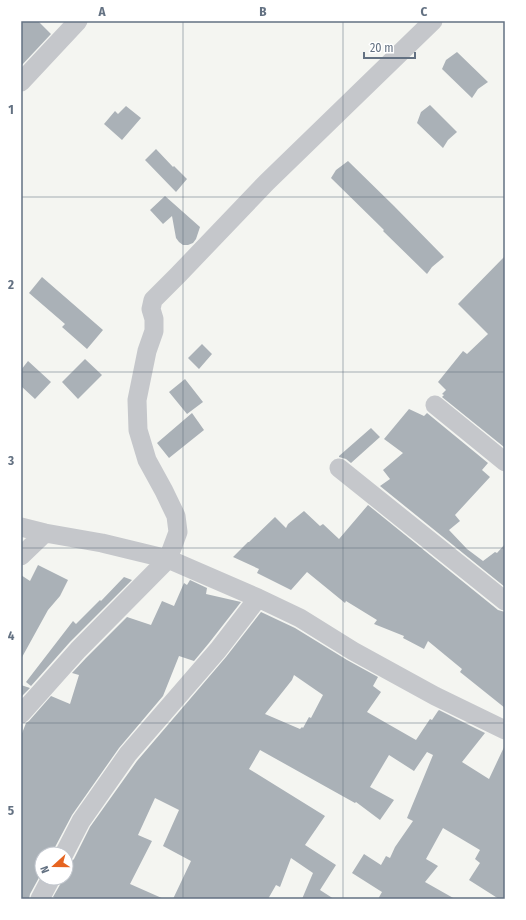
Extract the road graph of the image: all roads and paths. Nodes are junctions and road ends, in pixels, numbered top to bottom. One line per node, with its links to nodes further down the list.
1 (78, 21): 3 (street)
2 (433, 21): 10 (street)
3 (21, 82)
4 (435, 405): 5 (street)
5 (505, 462)
6 (339, 468): 12 (street)
7 (21, 527): 8 (street)
8 (45, 533): 9 (street); 10 (street)
9 (21, 556)
10 (168, 559): 11 (street); 13 (street)
11 (258, 598): 14 (street); 15 (street)
12 (505, 601)
13 (21, 714)
14 (505, 730)
15 (68, 846)
16 (47, 886): 17 (street)
17 (40, 899)

